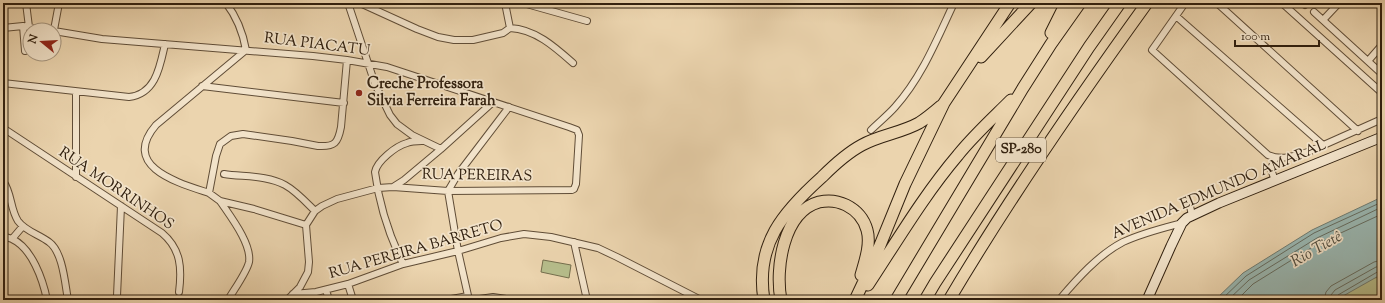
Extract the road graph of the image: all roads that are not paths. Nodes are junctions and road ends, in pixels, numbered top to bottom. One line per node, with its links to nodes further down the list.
1 (26, 3): 25 (street)
2 (59, 3): 26 (street)
3 (226, 3): 33 (street)
4 (348, 3): 37 (street)
5 (360, 3): 29 (street)
6 (495, 3): 7 (street)
7 (505, 3): 8 (street); 29 (street)
8 (511, 3)
9 (523, 3): 24 (street)
10 (954, 3): 51 (street)
11 (1010, 3): 39 (highway)
12 (1031, 3): 39 (highway)
13 (1066, 3): 41 (highway)
14 (1080, 3): 41 (highway, SP-280)
15 (1120, 3): 105 (highway, SP-280)
16 (1147, 3): 106 (highway)
17 (1185, 3): 22 (street)
18 (1217, 3): 52 (street)
19 (1282, 3): 44 (street)
20 (1339, 3): 23 (street)
21 (1314, 12): 23 (street)
22 (1176, 16): 55 (street); 57 (street)
23 (1323, 20): 35 (street)
24 (587, 21)
25 (26, 22)
26 (56, 22)
27 (22, 26): 28 (street)
28 (3, 28)
29 (510, 28): 36 (street)
30 (62, 32): 31 (street, RUA PIACATU)
31 (165, 44): 33 (street, RUA PIACATU); 43 (street)
32 (1382, 45): 35 (street)
33 (246, 50): 34 (street, RUA PIACATU); 42 (street)
34 (347, 60): 37 (street, RUA PIACATU); 46 (street)
35 (1368, 61): 38 (street)
36 (574, 63)
37 (370, 64): 45 (street, RUA PIACATU); 54 (street)
38 (1382, 74)
39 (958, 82): 47 (highway)
40 (3, 83): 43 (street)
41 (1025, 85): 103 (highway); 104 (highway, SP-280)
42 (202, 86): 46 (street); 66 (street)
43 (76, 92): 59 (street)
44 (1382, 93)
45 (493, 102): 48 (street, RUA PIACATU); 56 (street)
46 (344, 103): 66 (street)
47 (944, 103): 100 (highway); 102 (highway)
48 (509, 107): 64 (street, RUA PIACATU); 65 (street)
49 (1382, 119): 52 (street)
50 (3, 128): 59 (street, RUA MORRINHOS)
51 (870, 130)
52 (1358, 131): 55 (street)
53 (1382, 137): 61 (main road, AVENIDA EDMUNDO AMARAL)
54 (422, 141): 56 (street); 63 (street)
55 (1323, 145): 57 (street)
56 (441, 149): 62 (street)
57 (1275, 158): 61 (street)
58 (224, 174): 70 (street)
59 (76, 176): 69 (street, RUA MORRINHOS)
60 (3, 181): 73 (street)
61 (1275, 181): 71 (main road, AVENIDA EDMUNDO AMARAL)
62 (393, 187): 63 (street, RUA PEREIRAS); 65 (street, RUA PEREIRAS)
63 (378, 188): 70 (street, RUA PEREIRAS); 79 (street)
64 (561, 190): 65 (street, RUA PEREIRAS)
65 (448, 191): 78 (street)
66 (209, 193): 67 (street)
67 (220, 202): 74 (street); 90 (street)
68 (1189, 202): 71 (street)
69 (121, 206): 82 (street, RUA MORRINHOS); 86 (street)
70 (315, 211): 74 (street)
71 (1192, 215): 72 (main road, AVENIDA EDMUNDO AMARAL)
72 (1182, 222): 107 (street, AVENIDA EDMUNDO AMARAL); 108 (main road)
73 (23, 226): 76 (street); 89 (street)
74 (306, 226): 85 (street)
75 (3, 236): 76 (street)
76 (12, 239): 88 (street)
77 (574, 242): 78 (street, RUA PEREIRA BARRETO); 84 (street, RUA PEREIRA BARRETO); 97 (street)
78 (458, 251): 79 (street, RUA PEREIRA BARRETO); 87 (street)
79 (403, 264): 80 (street, RUA PEREIRA BARRETO)
80 (348, 284): 81 (street, RUA PEREIRA BARRETO); 94 (street)
81 (326, 290): 83 (street, RUA PEREIRA BARRETO); 93 (street)
82 (179, 292)
83 (304, 293): 85 (street, RUA PEREIRA BARRETO); 92 (street)
84 (687, 293): 98 (street); 99 (street, RUA PEREIRA BARRETO)
85 (293, 294): 91 (street)
86 (117, 296)
87 (470, 299): 95 (street); 96 (street)
88 (47, 300)
89 (68, 300)
90 (228, 300)
91 (287, 300)
92 (306, 300)
93 (329, 300)
94 (353, 300)
95 (446, 300)
96 (514, 300)
97 (588, 300)
98 (689, 300)
99 (701, 300)
100 (764, 300)
101 (781, 300): 102 (highway)
102 (854, 300)
103 (859, 300)
104 (896, 300)
105 (926, 300)
106 (950, 300)
107 (1059, 300)
108 (1147, 300)

